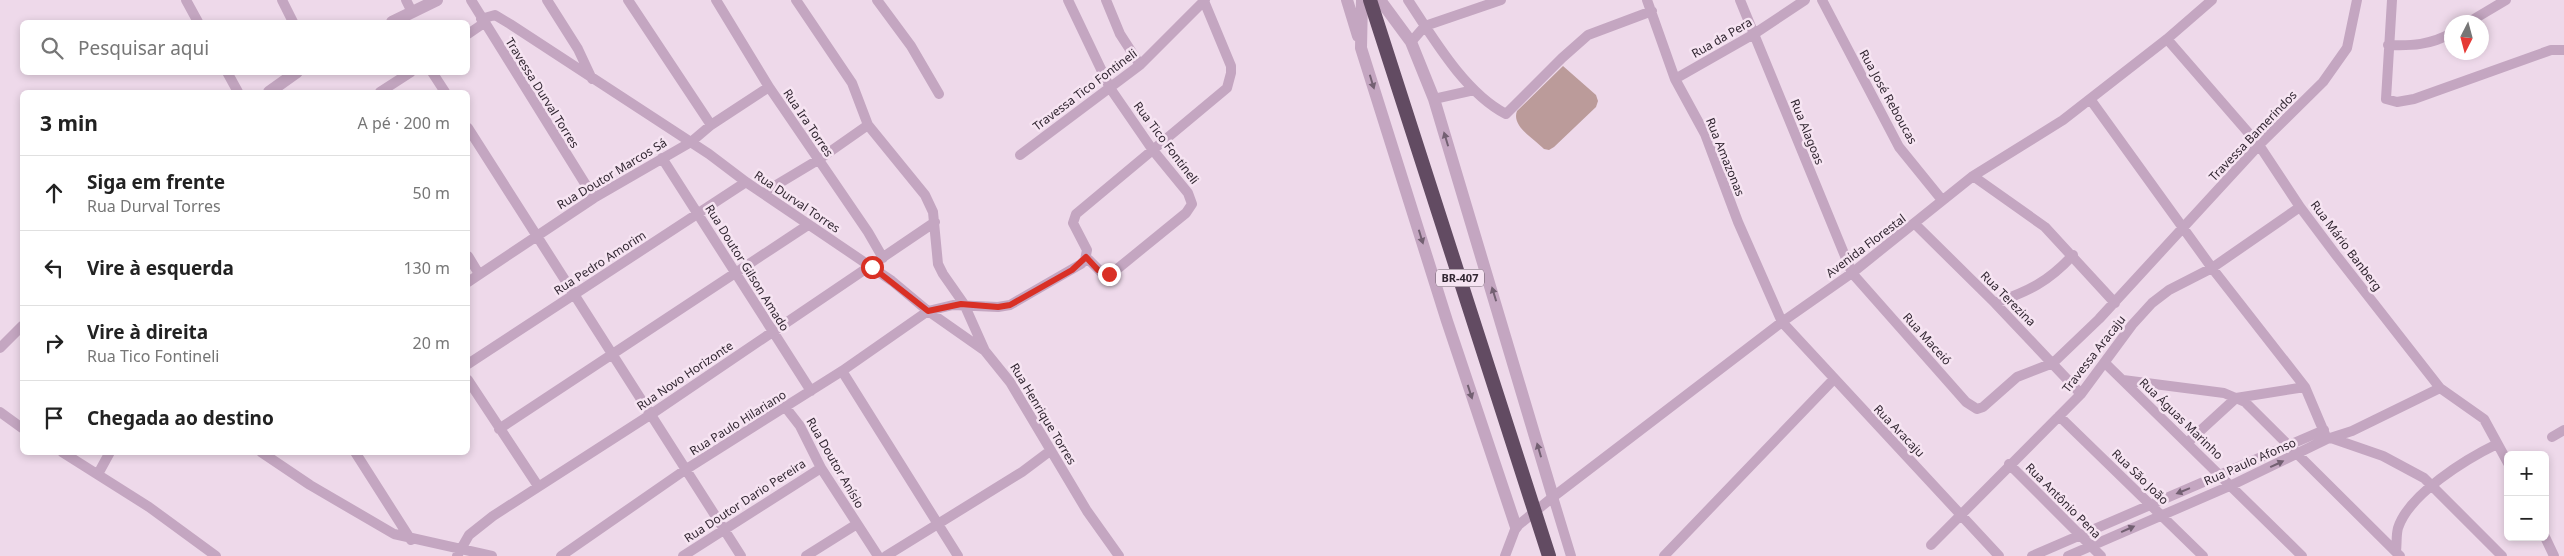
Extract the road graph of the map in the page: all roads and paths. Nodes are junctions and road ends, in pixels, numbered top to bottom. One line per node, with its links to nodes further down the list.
1 (186, 0): 31 (street)
2 (282, 0): 32 (street)
3 (406, 0): 29 (street)
4 (437, 0): 29 (street)
5 (471, 0): 34 (street, Travessa Durval Torres)
6 (547, 0): 49 (street)
7 (628, 0): 61 (street)
8 (716, 0): 51 (street, Rua Ira Torres)
9 (796, 0): 62 (street, Rua Henrique Torres)
10 (877, 0): 58 (street)
11 (1068, 0): 52 (street, Rua Tico Fontineli)
12 (1106, 0): 44 (street)
13 (1204, 0): 44 (street, Travessa Tico Fontineli); 66 (street)
14 (1348, 0): 42 (street)
15 (1362, 0): 42 (street)
16 (1370, 0): 143 (highway, BR-407)
17 (1380, 0): 40 (street)
18 (1408, 0): 35 (street)
19 (1501, 0): 35 (street)
20 (1647, 0): 28 (street, Rua Amazonas)
21 (1740, 0): 37 (street, Rua Alagoas)
22 (1805, 0): 37 (street, Rua da Pera)
23 (1822, 0): 74 (street, Rua José Reboucas)
24 (2212, 0): 39 (street, Avenida Florestal)
25 (2357, 0): 65 (street, Travessa Bamerindos)
26 (2392, 0): 41 (street)
27 (2506, 0): 30 (street)
28 (1652, 11): 50 (street, Rua Amazonas); 57 (street)
29 (412, 12): 33 (street)
30 (2481, 15)
31 (197, 20)
32 (292, 20)
33 (396, 20)
34 (483, 21): 36 (street); 49 (street, Rua Durval Torres); 73 (street, Travessa Durval Torres)
35 (1425, 26): 40 (street); 57 (street)
36 (470, 32)
37 (1754, 34): 50 (street, Rua da Pera); 88 (street, Rua Alagoas)
38 (2444, 37): 41 (street)
39 (2167, 39): 60 (street, Avenida Florestal); 65 (street, Rua Mário Banberg)
40 (1411, 42): 59 (street)
41 (2388, 45): 43 (street)
42 (1361, 48): 148 (street, one-way to 148)
43 (2564, 50)
44 (1140, 65): 52 (street, Travessa Tico Fontineli)
45 (229, 75): 53 (street)
46 (294, 75): 54 (street)
47 (406, 75): 55 (street)
48 (434, 75): 56 (street)
49 (592, 79): 64 (street, Rua Durval Torres)
50 (1675, 79): 97 (street, Rua Amazonas)
51 (769, 88): 61 (street, Rua Doutor Marcos Sá); 69 (street, Rua Ira Torres)
52 (1110, 88): 66 (street, Rua Tico Fontineli); 67 (street, Travessa Tico Fontineli)
53 (237, 90)
54 (276, 90)
55 (383, 90)
56 (444, 90)
57 (1474, 90): 59 (street)
58 (939, 94)
59 (1434, 99): 141 (street, one-way to 59)
60 (2090, 99): 70 (street, Avenida Florestal); 80 (street)
61 (711, 125): 64 (street, Rua Doutor Marcos Sá)
62 (868, 125): 69 (street); 77 (street, Rua Henrique Torres)
63 (470, 131): 81 (street)
64 (691, 142): 68 (street, Rua Doutor Marcos Sá); 71 (street, Rua Durval Torres)
65 (2259, 145): 75 (street, Rua Mário Banberg); 80 (street, Travessa Bamerindos)
66 (1152, 149): 83 (street); 83 (street, Rua Tico Fontineli)
67 (1020, 154)
68 (662, 158): 73 (street, Rua Doutor Marcos Sá); 76 (street, Rua Doutor Gilson Amado)
69 (818, 160): 72 (street); 84 (street, Rua Ira Torres)
70 (1973, 176): 74 (street, Avenida Florestal); 82 (street)
71 (746, 182): 72 (street, Rua Durval Torres); 76 (street, Rua Pedro Amorim)
72 (763, 193): 79 (street, Rua Durval Torres)
73 (594, 198): 81 (street, Rua Doutor Marcos Sá)
74 (1942, 200): 78 (street, Avenida Florestal)
75 (2300, 207): 87 (street, Travessa Aracaju); 111 (street, Rua Mário Banberg)
76 (697, 213): 90 (street, Rua Doutor Gilson Amado); 92 (street, Rua Pedro Amorim)
77 (934, 222): 84 (street, Rua Novo Horizonte); 95 (street, Rua Henrique Torres)
78 (1915, 224): 88 (street, Avenida Florestal); 93 (street, Rua Terezina)
79 (808, 225): 86 (street, Rua Durval Torres); 90 (street)
80 (2184, 228): 87 (street); 94 (street, Travessa Bamerindos)
81 (536, 236): 89 (street, Rua Doutor Marcos Sá); 92 (street)
82 (2072, 255): 93 (street); 94 (street)
83 (1086, 257): 95 (street)
84 (883, 258): 86 (street, Rua Novo Horizonte)
85 (470, 259): 89 (street)
86 (872, 267): 96 (street, Rua Durval Torres); 99 (street, Rua Novo Horizonte)
87 (2212, 268): 105 (street, Travessa Aracaju); 110 (street)
88 (1852, 273): 97 (street, Avenida Florestal); 104 (street, Rua Maceió)
89 (479, 274): 91 (street, Rua Doutor Marcos Sá)
90 (734, 274): 99 (street, Rua Doutor Gilson Amado); 102 (street)
91 (470, 281)
92 (574, 295): 102 (street); 103 (street, Rua Pedro Amorim)
93 (1996, 303): 104 (street, Rua Terezina)
94 (2115, 303): 104 (street, Travessa Bamerindos)
95 (964, 304): 96 (street); 101 (street, Rua Henrique Torres)
96 (928, 311): 101 (street, Rua Durval Torres); 106 (street, Rua Paulo Hilariano)
97 (1782, 322): 107 (street, Rua Aracaju); 141 (street, Avenida Florestal)
98 (20, 328): 100 (street)
99 (772, 332): 112 (street, Rua Doutor Gilson Amado); 117 (street, Rua Novo Horizonte)
100 (0, 348)
101 (985, 351): 127 (street, Rua Henrique Torres)
102 (610, 354): 117 (street); 120 (street)
103 (470, 363)
104 (2053, 363): 113 (street, Rua Terezina)
105 (2106, 363): 108 (street, Rua Águas Marinho); 113 (street, Travessa Aracaju)
106 (842, 372): 112 (street, Rua Paulo Hilariano); 147 (street)
107 (1833, 380): 144 (street, Rua Aracaju); 170 (street)
108 (2123, 380): 114 (street); 124 (street, Rua Águas Marinho)
109 (470, 383): 120 (street)
110 (2305, 387): 114 (street); 122 (street)
111 (2440, 388): 122 (street, Rua Paulo Afonso); 125 (street, Rua Mário Banberg)
112 (811, 391): 115 (street, Rua Paulo Hilariano)
113 (2081, 394): 118 (street, Travessa Aracaju)
114 (2236, 398): 124 (street); 126 (street)
115 (786, 408): 134 (street, Rua Doutor Anísio); 135 (street, Rua Paulo Hilariano)
116 (0, 412): 119 (street)
117 (650, 415): 135 (street); 140 (street, Rua Novo Horizonte)
118 (2059, 416): 133 (street, Travessa Aracaju); 142 (street, Rua São João)
119 (20, 427)
120 (499, 428): 140 (street)
121 (2564, 430): 123 (street)
122 (2328, 436): 126 (street, Rua Paulo Afonso); 139 (street)
123 (2552, 437)
124 (2188, 442): 137 (street, Rua Águas Marinho)
125 (2497, 444): 132 (street, Rua Mário Banberg); 139 (street)
126 (2294, 450): 137 (street, Rua Paulo Afonso); 138 (street, Rua Paulo Afonso, one-way to 126); 156 (street)
127 (1050, 451): 147 (street); 166 (street, Rua Henrique Torres)
128 (67, 455): 136 (street)
129 (108, 455): 136 (street)
130 (266, 455): 151 (street)
131 (357, 455): 151 (street)
132 (2504, 456)
133 (2009, 464): 144 (street, Travessa Aracaju); 150 (street, Rua Antônio Pena)
134 (821, 468): 146 (street, Rua Doutor Anísio); 149 (street, Rua Doutor Dario Pereira)
135 (686, 470): 149 (street); 159 (street, Rua Paulo Hilariano)
136 (98, 474): 157 (street)
137 (2222, 476): 138 (street, Rua Águas Marinho); 142 (street, Rua Paulo Afonso, one-way to 142)
138 (2232, 484): 145 (street, Rua Paulo Afonso); 176 (street, Rua Águas Marinho)
139 (2432, 485): 156 (street); 177 (street)
140 (538, 486): 155 (street, Rua Novo Horizonte)
141 (1553, 497): 143 (street, Avenida Florestal); 169 (street)
142 (2150, 505): 145 (street, Rua São João); 150 (street, Rua Paulo Afonso)
143 (1535, 512): 148 (street, Avenida Florestal); 168 (highway, BR-407)
144 (1960, 514): 153 (street, Travessa Aracaju); 171 (street, Rua Aracaju)
145 (2160, 515): 154 (street, Rua Paulo Afonso, one-way to 145); 175 (street, Rua São João)
146 (857, 524): 162 (street); 163 (street, Rua Doutor Anísio)
147 (937, 524): 164 (street); 165 (street)
148 (1516, 527): 167 (street)
149 (725, 530): 160 (street, Rua Doutor Dario Pereira); 161 (street)
150 (2078, 535): 154 (street, Rua Antônio Pena); 172 (street, Rua Paulo Afonso)
151 (411, 540): 155 (street)
152 (2547, 541): 178 (street)
153 (1930, 545)
154 (2090, 546): 173 (street, Rua Paulo Afonso); 174 (street, Rua Antônio Pena)
155 (458, 552): 158 (street)
156 (2399, 555)
157 (216, 556)
158 (492, 556)
159 (561, 556)
160 (683, 556)
161 (741, 556)
162 (806, 556)
163 (878, 556)
164 (886, 556)
165 (958, 556)
166 (1119, 556)
167 (1505, 556)
168 (1548, 556)
169 (1571, 556)
170 (1664, 556)
171 (1999, 556)
172 (2032, 556)
173 (2068, 556)
174 (2101, 556)
175 (2203, 556)
176 (2302, 556)
177 (2502, 556)
178 (2554, 556)

